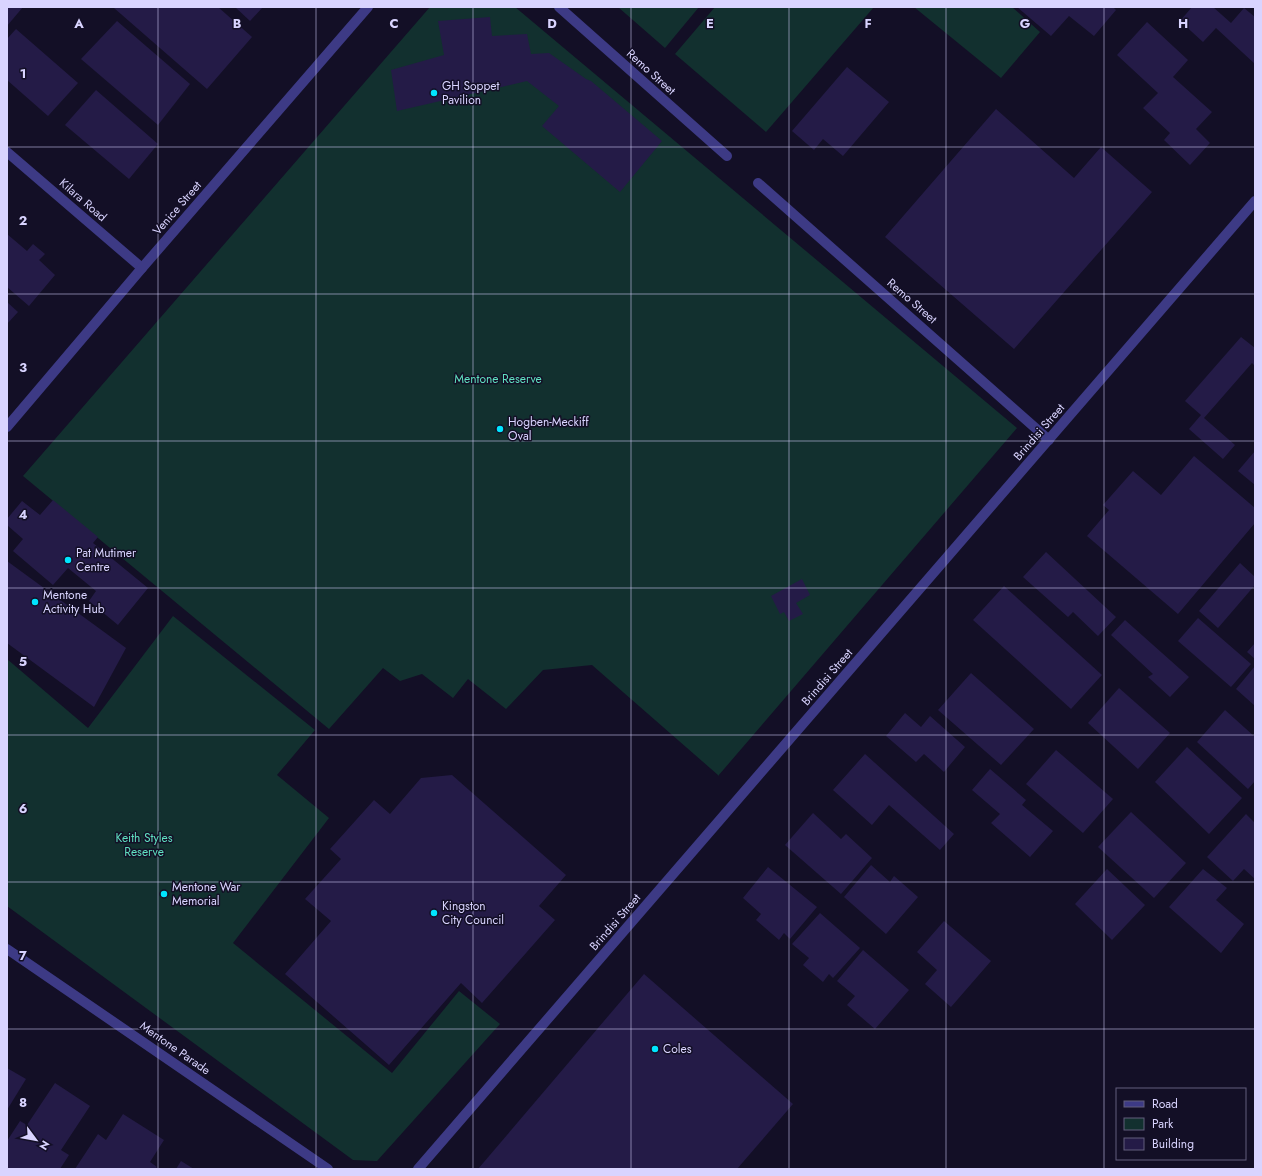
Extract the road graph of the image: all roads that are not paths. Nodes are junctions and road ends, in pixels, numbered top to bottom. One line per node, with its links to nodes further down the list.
1 (368, 7): 7 (street, Venice Street)
2 (559, 7): 4 (street, Remo Street)
3 (7, 152): 7 (street, Kilara Road)
4 (726, 156)
5 (758, 182): 9 (street, Remo Street)
6 (1255, 201): 9 (street, Brindisi Street)
7 (142, 268): 8 (street, Venice Street)
8 (7, 427)
9 (1049, 440): 12 (street, Brindisi Street)
10 (7, 949): 11 (street, Mentone Parade)
11 (328, 1169)
12 (418, 1169)

